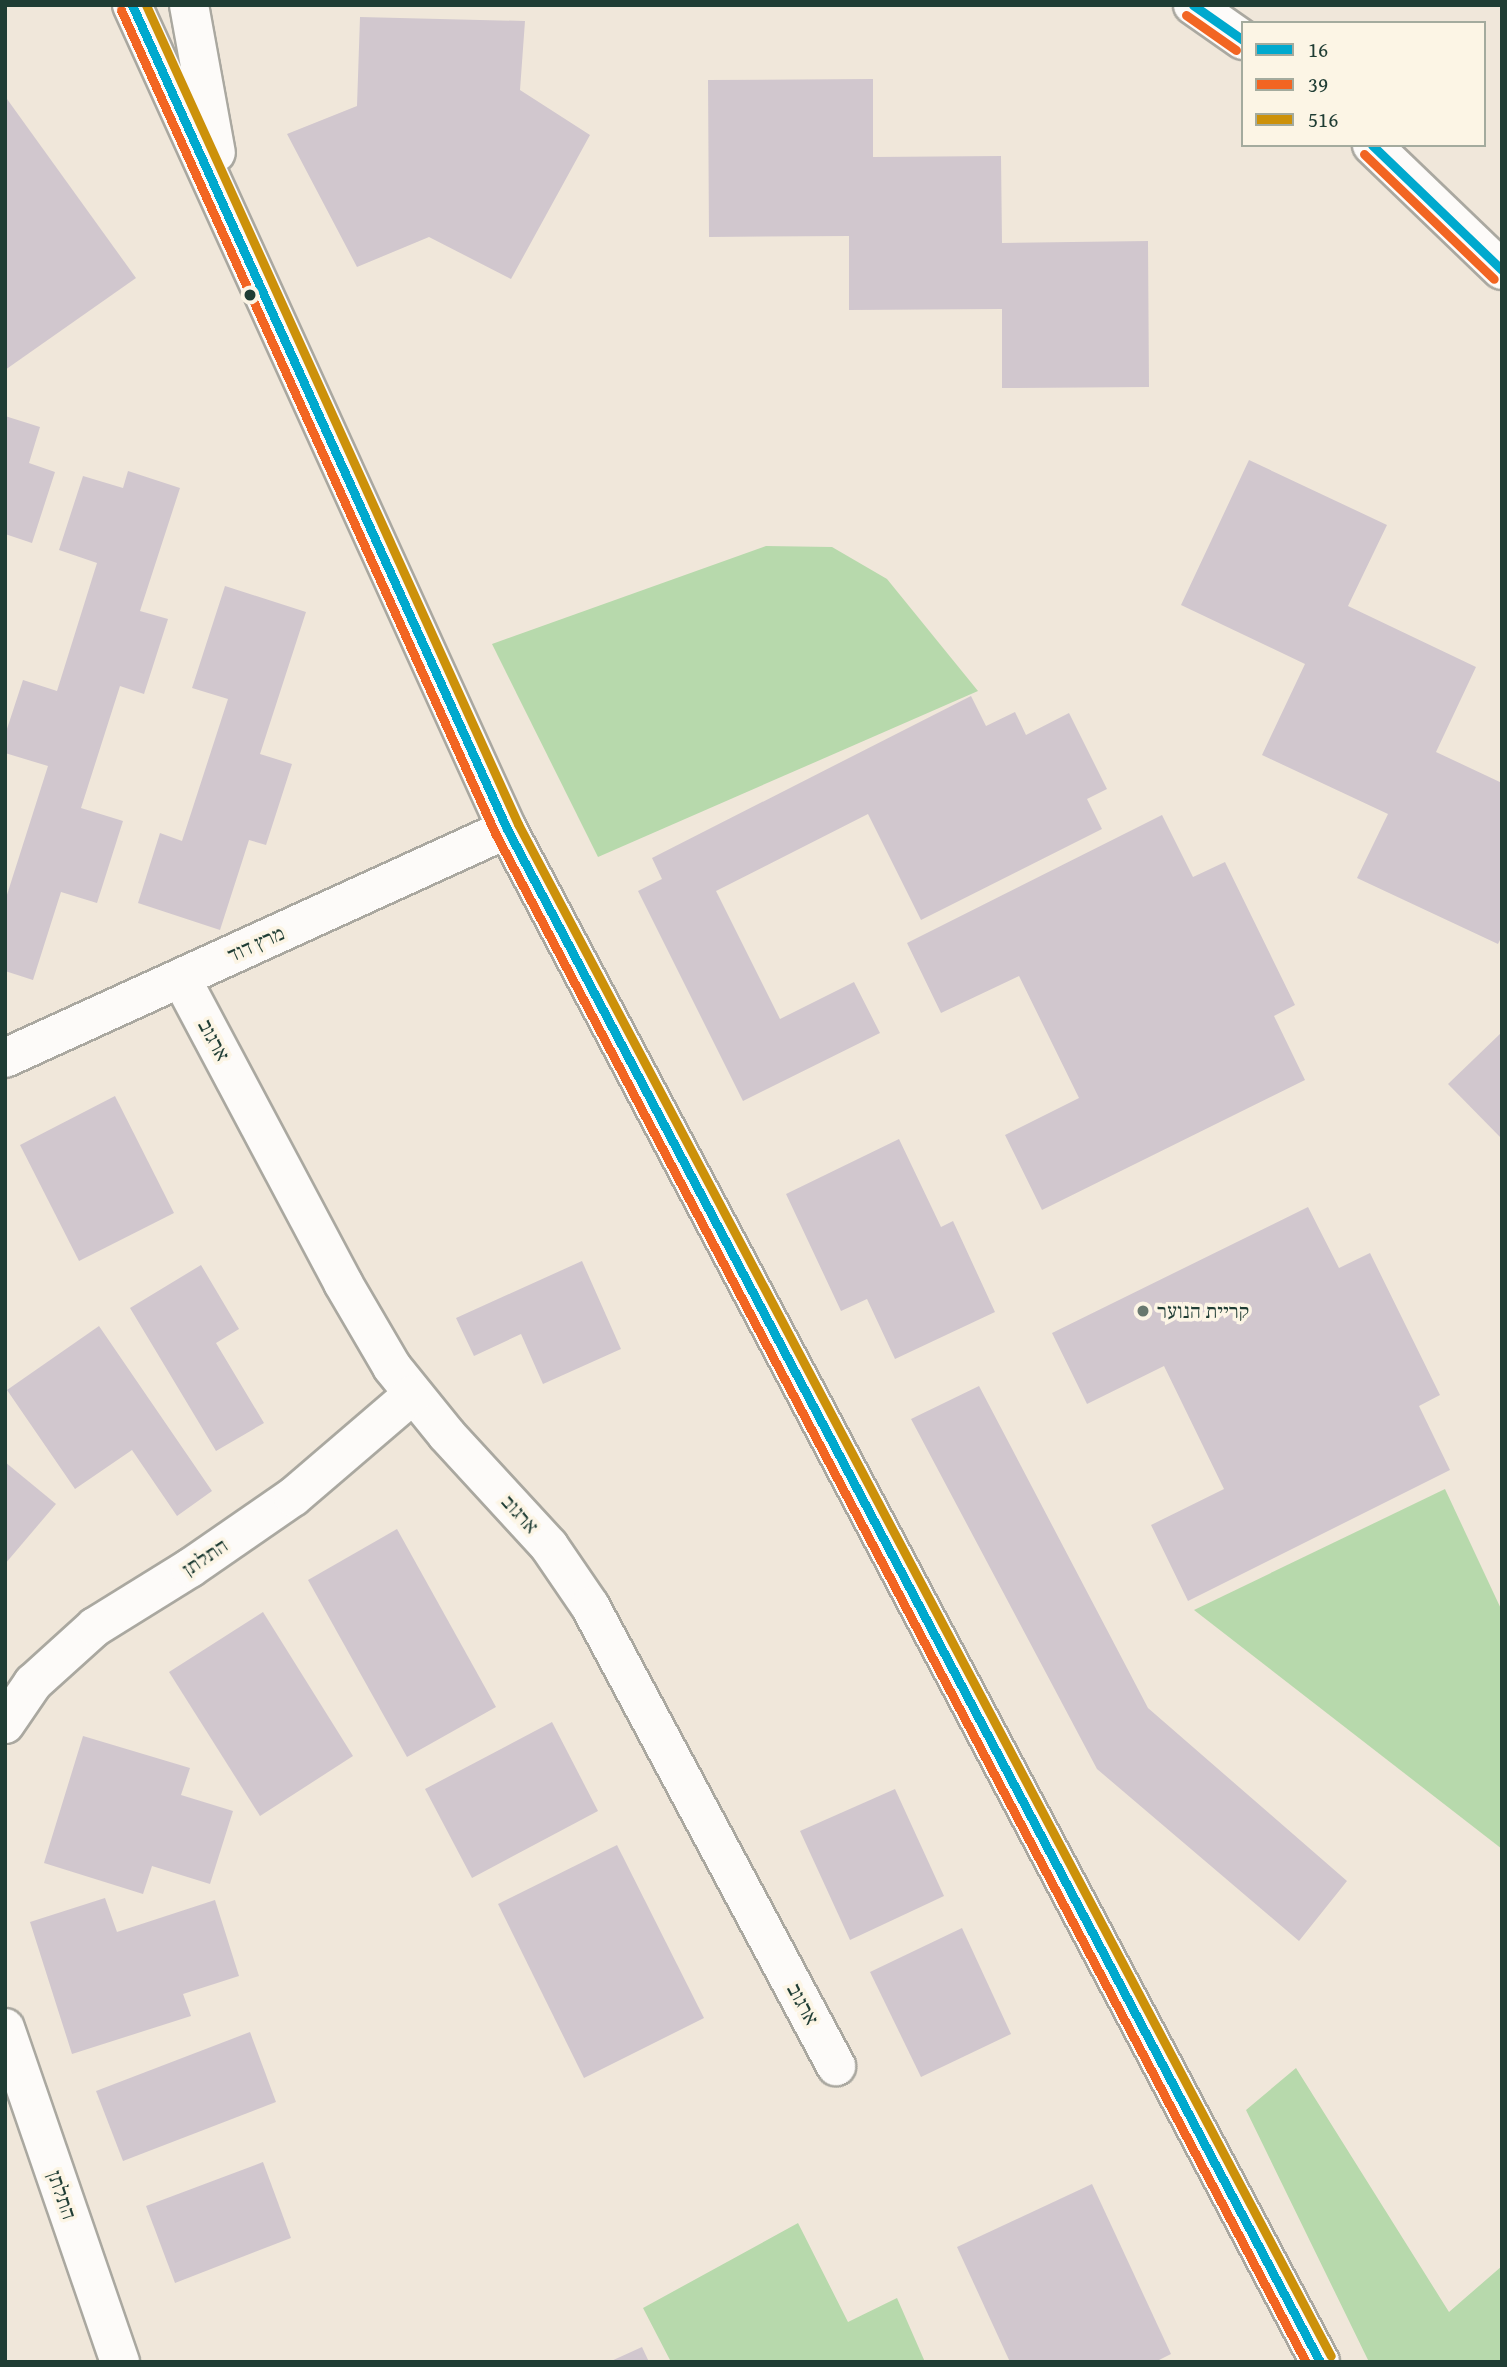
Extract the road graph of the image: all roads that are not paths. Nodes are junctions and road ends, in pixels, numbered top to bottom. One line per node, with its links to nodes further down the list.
1 (132, 5): 6 (street)
2 (189, 5): 6 (street)
3 (1194, 5): 4 (street)
4 (1241, 39)
5 (1375, 147): 7 (street)
6 (218, 197): 8 (street)
7 (1502, 270)
8 (507, 829): 9 (street, מרץ דוד); 16 (street)
9 (181, 978): 10 (street, מרץ דוד); 11 (street, ארגוב)
10 (5, 1058)
11 (412, 1395): 12 (street, התלתן); 14 (street, ארגוב)
12 (5, 1724)
13 (5, 2028): 15 (street, התלתן)
14 (836, 2066)
15 (120, 2362)
16 (1320, 2362)

